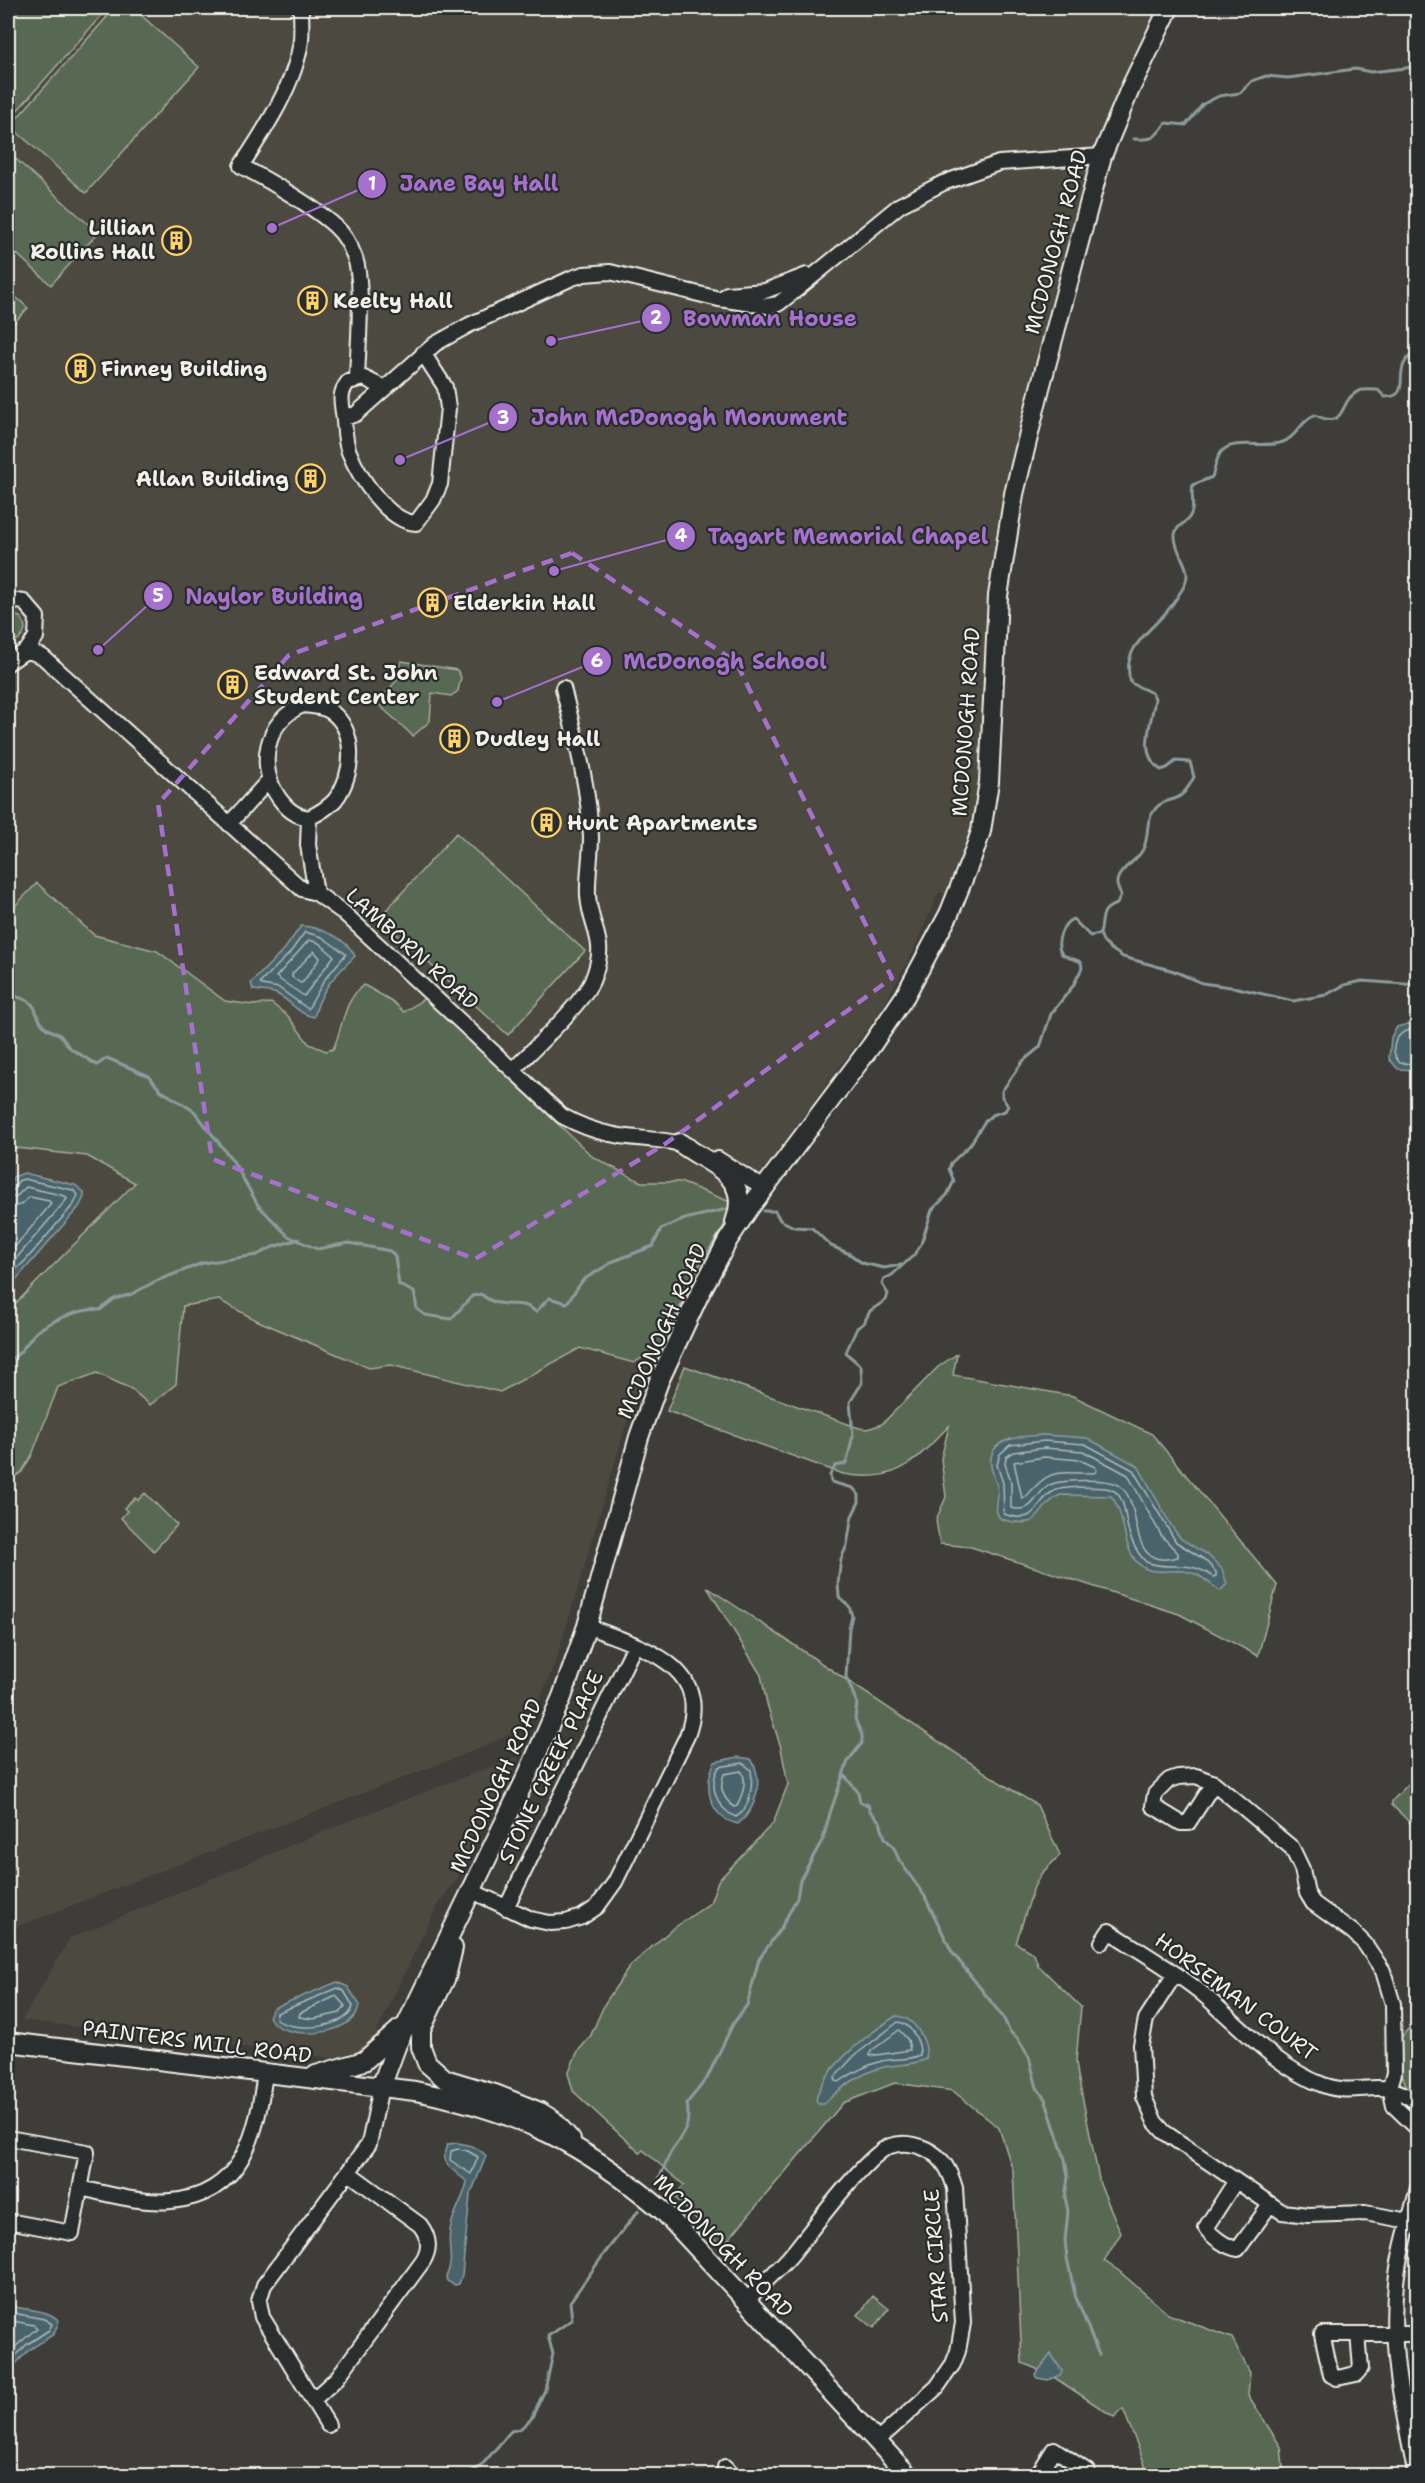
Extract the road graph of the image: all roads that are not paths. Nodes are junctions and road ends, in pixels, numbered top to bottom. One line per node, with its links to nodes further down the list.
1 (301, 8): 5 (street)
2 (1169, 8): 3 (main road, MCDONOGH ROAD)
3 (1102, 156): 4 (street); 18 (main road, MCDONOGH ROAD)
4 (423, 353): 6 (street); 7 (street)
5 (357, 378): 6 (street); 7 (street)
6 (384, 388): 7 (street)
7 (344, 418)
8 (8, 600): 9 (street)
9 (18, 652): 10 (street); 14 (street, LAMBORN ROAD)
10 (8, 663)
11 (563, 688): 16 (street)
12 (269, 780): 13 (street); 13 (street); 14 (street)
13 (309, 818): 15 (street)
14 (229, 824): 15 (street, LAMBORN ROAD)
15 (316, 893): 16 (street, LAMBORN ROAD)
16 (513, 1070): 17 (street, LAMBORN ROAD)
17 (680, 1143): 18 (street, LAMBORN ROAD); 19 (main road)
18 (764, 1188): 19 (main road, MCDONOGH ROAD)
19 (728, 1240): 20 (main road, MCDONOGH ROAD)
20 (587, 1626): 21 (street); 23 (main road, MCDONOGH ROAD)
21 (635, 1645): 24 (street, STONE CREEK PLACE); 24 (street)
22 (1214, 1783): 33 (street)
23 (472, 1891): 24 (street); 25 (main road, MCDONOGH ROAD)
24 (506, 1908)
25 (460, 1915): 28 (main road, MCDONOGH ROAD); 37 (main road)
26 (1102, 1942): 27 (street, HORSEMAN COURT)
27 (1174, 1974): 33 (street, HORSEMAN COURT); 39 (street)
28 (410, 2019): 31 (main road); 32 (main road, MCDONOGH ROAD)
29 (8, 2042): 30 (main road, PAINTERS MILL ROAD)
30 (265, 2073): 31 (main road, PAINTERS MILL ROAD); 40 (street)
31 (307, 2078): 32 (main road, PAINTERS MILL ROAD)
32 (381, 2087): 37 (main road, MCDONOGH ROAD); 38 (street)
33 (1390, 2088): 34 (street); 35 (street)
34 (1418, 2104)
35 (1418, 2129)
36 (8, 2138): 40 (street)
37 (579, 2148): 45 (main road, MCDONOGH ROAD)
38 (350, 2173): 49 (street); 49 (street)
39 (1235, 2182): 42 (street); 42 (street)
40 (80, 2188): 43 (street)
41 (1418, 2188): 44 (street)
42 (1270, 2205): 44 (street)
43 (8, 2221)
44 (1409, 2221): 47 (street)
45 (747, 2301): 51 (main road, MCDONOGH ROAD); 51 (street, STAR CIRCLE)
46 (1358, 2334): 47 (street)
47 (1394, 2334): 48 (street); 55 (street)
48 (1418, 2334)
49 (313, 2400): 50 (street)
50 (328, 2425)
51 (877, 2441): 52 (main road, MCDONOGH ROAD)
52 (909, 2475)
53 (1036, 2475): 54 (street)
54 (1084, 2475)
55 (1416, 2475)

